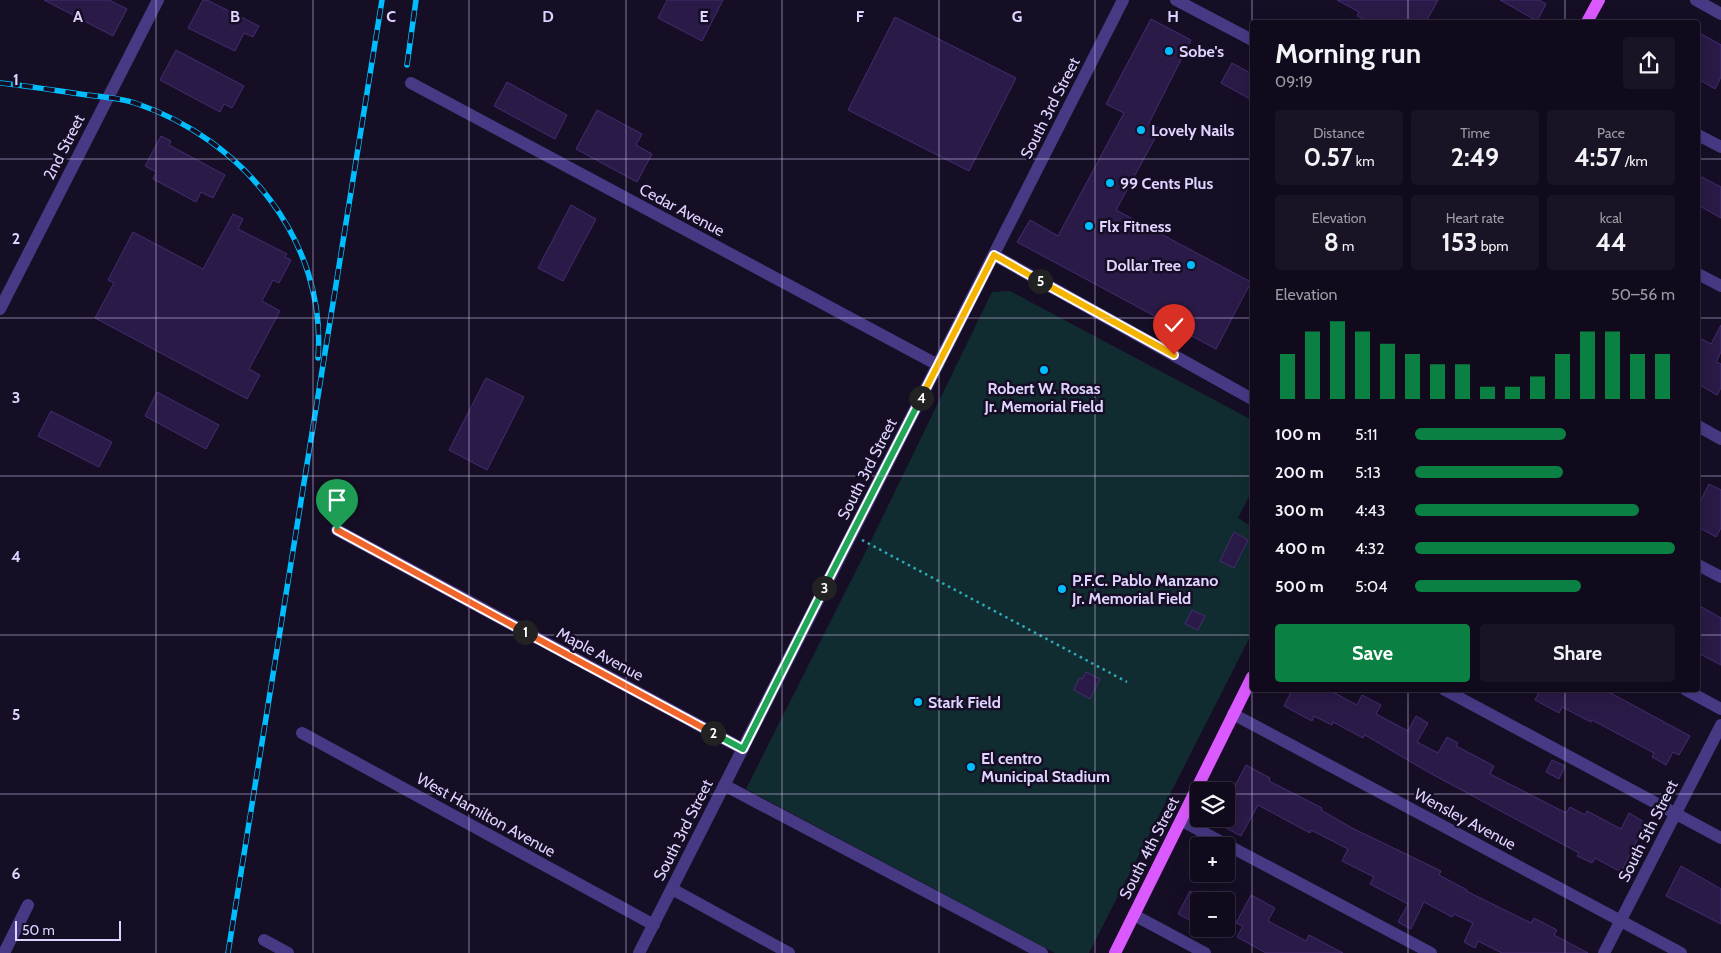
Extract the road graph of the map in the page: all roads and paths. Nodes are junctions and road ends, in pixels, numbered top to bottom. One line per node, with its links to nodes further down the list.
1 (158, 0): 15 (street, 2nd Street)
2 (1123, 0): 12 (street, South 3rd Street)
3 (1176, 0): 8 (street)
4 (1599, 0): 7 (main road)
5 (1696, 0): 6 (street)
6 (1721, 14)
7 (1589, 20)
8 (1250, 39)
9 (411, 83): 16 (street, Cedar Avenue)
10 (1700, 135): 11 (street)
11 (1721, 147)
12 (994, 255): 16 (street, South 3rd Street); 17 (street)
13 (1700, 275): 14 (street)
14 (1721, 286)
15 (0, 309)
16 (938, 365): 21 (street, South 3rd Street)
17 (1250, 398)
18 (1700, 427): 19 (street)
19 (1721, 439)
20 (337, 530): 32 (street, Maple Avenue)
21 (852, 534): 25 (path); 32 (street, South 3rd Street)
22 (1700, 566): 23 (street)
23 (1721, 577)
24 (1250, 681): 29 (main road, South 4th Street)
25 (1127, 682)
26 (1449, 692): 34 (street)
27 (1690, 692): 28 (street)
28 (1721, 709)
29 (1234, 714): 35 (main road, South 4th Street); 40 (street, Wensley Avenue)
30 (1721, 725): 34 (street, South 5th Street)
31 (302, 733): 41 (street, West Hamilton Avenue)
32 (743, 749): 33 (street, South 3rd Street)
33 (724, 785): 37 (street, South 3rd Street); 47 (street)
34 (1675, 813): 36 (street); 40 (street, South 5th Street)
35 (1182, 821): 39 (main road, South 4th Street); 50 (street)
36 (1721, 838)
37 (672, 889): 41 (street, South 3rd Street); 46 (street)
38 (28, 905): 43 (street)
39 (1134, 915): 48 (main road, South 4th Street); 49 (street)
40 (1620, 921): 51 (street, South 5th Street); 52 (street, Wensley Avenue)
41 (654, 925): 45 (street, South 3rd Street)
42 (264, 940): 44 (street)
43 (4, 953)
44 (288, 953)
45 (639, 953)
46 (789, 953)
47 (1042, 953)
48 (1115, 953)
49 (1205, 953)
50 (1431, 953)
51 (1604, 953)
52 (1681, 953)

